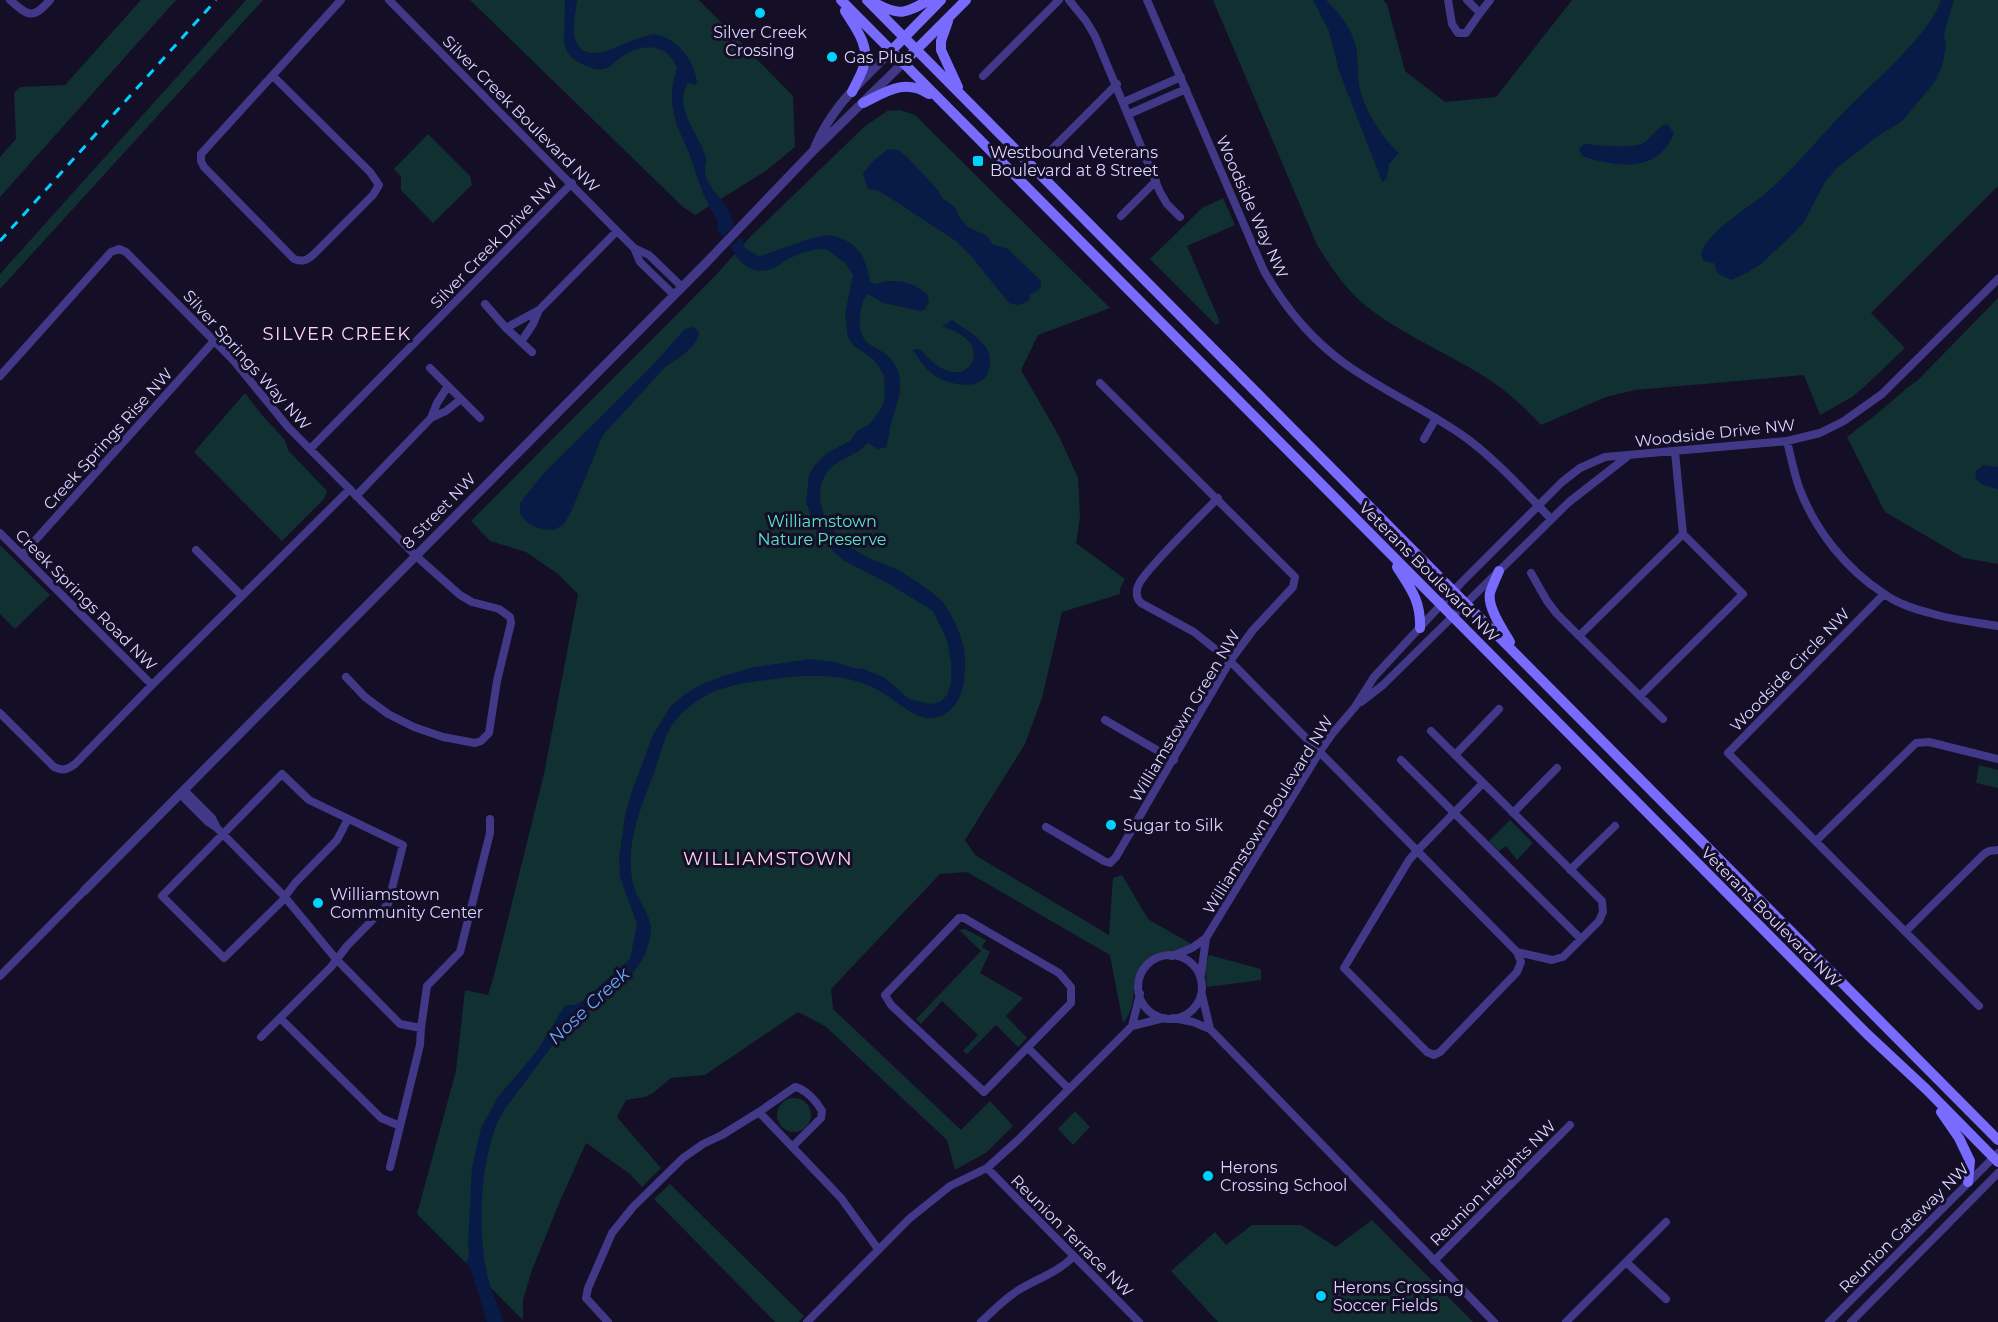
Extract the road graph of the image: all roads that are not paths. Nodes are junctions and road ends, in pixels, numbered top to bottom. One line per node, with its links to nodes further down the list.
1 (10, 0): 2 (street)
2 (50, 0)
3 (341, 0): 22 (street)
4 (389, 0): 36 (street, Silver Creek Boulevard NW)
5 (840, 0): 20 (main road, Veterans Boulevard NW); 27 (main road)
6 (868, 0): 7 (main road); 18 (main road, Veterans Boulevard NW)
7 (929, 0)
8 (941, 0): 18 (main road, 8 Street NW)
9 (966, 0): 17 (main road, 8 Street NW)
10 (1059, 0): 23 (street)
11 (1069, 0): 25 (street)
12 (1147, 0): 24 (street, Woodside Way NW)
13 (1448, 0): 16 (street)
14 (1467, 0): 16 (street)
15 (1490, 0): 16 (street)
16 (1480, 13)
17 (949, 17): 19 (main road, 8 Street NW); 28 (main road)
18 (905, 38): 19 (main road, Veterans Boulevard NW); 20 (main road, 8 Street NW)
19 (916, 50): 21 (main road, 8 Street NW); 28 (main road, Veterans Boulevard NW)
20 (891, 51): 21 (main road, Veterans Boulevard NW); 27 (street, 8 Street NW)
21 (903, 63): 29 (main road, Veterans Boulevard NW); 31 (street, 8 Street NW)
22 (273, 75): 22 (street)
23 (983, 76)
24 (1181, 77): 26 (street, Woodside Way NW); 30 (street)
25 (1117, 84): 30 (street); 33 (street)
26 (1186, 89): 32 (street); 57 (street, Woodside Way NW)
27 (852, 92): 34 (street, 8 Street NW)
28 (962, 96): 75 (main road, Veterans Boulevard NW)
29 (941, 101): 31 (main road); 69 (main road, Veterans Boulevard NW)
30 (1124, 102): 32 (street)
31 (862, 104): 34 (street, 8 Street NW)
32 (1129, 114): 35 (street)
33 (1053, 147)
34 (814, 150): 42 (street, 8 Street NW)
35 (1156, 181): 37 (street); 38 (street)
36 (572, 183): 39 (street, Silver Creek Boulevard NW); 60 (street, Silver Creek Drive NW)
37 (1120, 216)
38 (1180, 217)
39 (617, 231): 40 (street, Silver Creek Boulevard NW); 45 (street)
40 (634, 248): 42 (street, Silver Creek Boulevard NW); 43 (street, Silver Creek Boulevard NW)
41 (1998, 279): 59 (street, Woodside Drive NW)
42 (682, 287): 43 (street, 8 Street NW)
43 (674, 295): 72 (street, 8 Street NW)
44 (485, 304): 46 (street)
45 (539, 310): 46 (street); 48 (street)
46 (506, 328): 48 (street)
47 (214, 341): 51 (street, Silver Springs Way NW); 60 (street, Silver Springs Way NW); 71 (street, Creek Springs Rise NW)
48 (521, 342): 49 (street)
49 (532, 352)
50 (430, 368): 53 (street)
51 (0, 376)
52 (1100, 383): 64 (street, Williamstown Green NW)
53 (448, 386): 54 (street); 55 (street)
54 (461, 399): 55 (street); 56 (street)
55 (431, 418): 63 (street)
56 (480, 418)
57 (1436, 418): 58 (street); 65 (street, Woodside Way NW)
58 (1424, 439)
59 (1787, 441): 61 (street, Woodside Drive NW); 76 (street)
60 (310, 449): 63 (street, Silver Springs Way NW)
61 (1675, 452): 62 (street, Woodside Drive NW); 68 (street)
62 (1628, 456): 65 (street, Woodside Drive NW); 66 (street, Woodside Drive NW)
63 (353, 493): 72 (street, Silver Springs Way NW); 77 (street)
64 (1218, 498): 84 (street, Williamstown Green NW); 84 (street)
65 (1538, 506): 66 (street, Woodside Way NW); 75 (street, Woodside Drive NW)
66 (1551, 519): 73 (street, Woodside Drive NW)
67 (0, 533): 71 (street, Creek Springs Road NW)
68 (1683, 534): 83 (street); 88 (street)
69 (1386, 549): 79 (main road, Veterans Boulevard NW); 82 (main road)
70 (196, 550): 77 (street)
71 (22, 555): 87 (street, Creek Springs Road NW)
72 (416, 556): 86 (street, Silver Springs Way NW); 102 (street, 8 Street NW)
73 (1499, 570): 78 (street, Woodside Drive NW); 85 (main road)
74 (1531, 573): 83 (street)
75 (1454, 591): 78 (main road, Veterans Boulevard NW); 79 (street, Woodside Drive NW)
76 (1884, 594): 81 (street); 110 (street, Woodside Circle NW)
77 (242, 596): 87 (street)
78 (1466, 603): 80 (street, Woodside Drive NW); 85 (main road, Veterans Boulevard NW)
79 (1441, 605): 80 (main road, Veterans Boulevard NW); 82 (street, Williamstown Boulevard NW)
80 (1452, 616): 89 (street, Williamstown Boulevard NW); 135 (main road, Veterans Boulevard NW)
81 (1998, 626)
82 (1420, 628): 89 (street, Williamstown Boulevard NW)
83 (1579, 636): 88 (street)
84 (1230, 662): 95 (street); 98 (street, Williamstown Green NW)
85 (1524, 662): 139 (main road, Veterans Boulevard NW)
86 (346, 678)
87 (152, 685): 91 (street)
88 (1640, 696): 92 (street)
89 (1355, 707): 95 (street, Williamstown Boulevard NW)
90 (1499, 709): 96 (street)
91 (0, 713)
92 (1663, 719)
93 (1105, 720): 98 (street)
94 (1431, 731): 96 (street)
95 (1319, 753): 112 (street); 117 (street, Williamstown Boulevard NW)
96 (1455, 755): 101 (street)
97 (1998, 759): 110 (street)
98 (1174, 760): 108 (street, Williamstown Green NW)
99 (1401, 760): 103 (street)
100 (1557, 768): 104 (street)
101 (1483, 783): 103 (street); 104 (street)
102 (182, 792): 109 (street); 114 (street, 8 Street NW)
103 (1454, 813): 112 (street); 118 (street)
104 (1513, 813): 113 (street)
105 (348, 819): 109 (street); 115 (street); 121 (street)
106 (490, 819): 130 (street)
107 (1615, 826): 113 (street)
108 (1046, 827)
109 (220, 830): 115 (street); 115 (street)
110 (1816, 841): 116 (street, Woodside Circle NW)
111 (1998, 850): 116 (street)
112 (1417, 851): 119 (street); 119 (street)
113 (1570, 870): 118 (street)
114 (84, 891): 122 (street)
115 (284, 896): 121 (street)
116 (1906, 931): 126 (street, Woodside Circle NW)
117 (1206, 938): 120 (street, Williamstown Boulevard NW); 123 (street, Williamstown Boulevard NW)
118 (1581, 939): 119 (street)
119 (1517, 952)
120 (1172, 956): 123 (street); 125 (street)
121 (336, 959): 127 (street); 130 (street)
122 (0, 976)
123 (1201, 979): 124 (street)
124 (1202, 992): 128 (street); 131 (street)
125 (1140, 994): 128 (street); 129 (street)
126 (1979, 1006)
127 (280, 1018): 132 (street); 138 (street)
128 (1169, 1018): 129 (street); 131 (street)
129 (1132, 1026): 134 (street)
130 (420, 1028): 138 (street)
131 (1210, 1029): 149 (street)
132 (261, 1037)
133 (1028, 1048): 133 (street); 134 (street)
134 (1069, 1089): 143 (street)
135 (1926, 1089): 141 (main road, Veterans Boulevard NW); 145 (main road)
136 (759, 1112): 140 (street); 140 (street); 154 (street)
137 (1570, 1125): 149 (street, Reunion Heights NW)
138 (400, 1126): 142 (street)
139 (1998, 1140)
140 (793, 1146): 147 (street)
141 (1996, 1157): 145 (street, Reunion Gateway NW)
142 (390, 1167)
143 (987, 1168): 147 (street); 148 (street, Reunion Terrace NW)
144 (1998, 1173): 153 (street, Reunion Gateway NW)
145 (1968, 1182): 152 (street, Reunion Gateway NW)
146 (1666, 1222): 150 (street)
147 (878, 1248): 155 (street)
148 (1073, 1257): 156 (street); 157 (street, Reunion Terrace NW)
149 (1434, 1261): 158 (street)
150 (1626, 1262): 151 (street); 159 (street)
151 (1666, 1299)
152 (1843, 1308): 153 (street); 160 (street, Reunion Gateway NW)
153 (1854, 1321)
154 (608, 1322)
155 (807, 1322)
156 (981, 1322)
157 (1139, 1322)
158 (1494, 1322)
159 (1566, 1322)
160 (1829, 1322)

